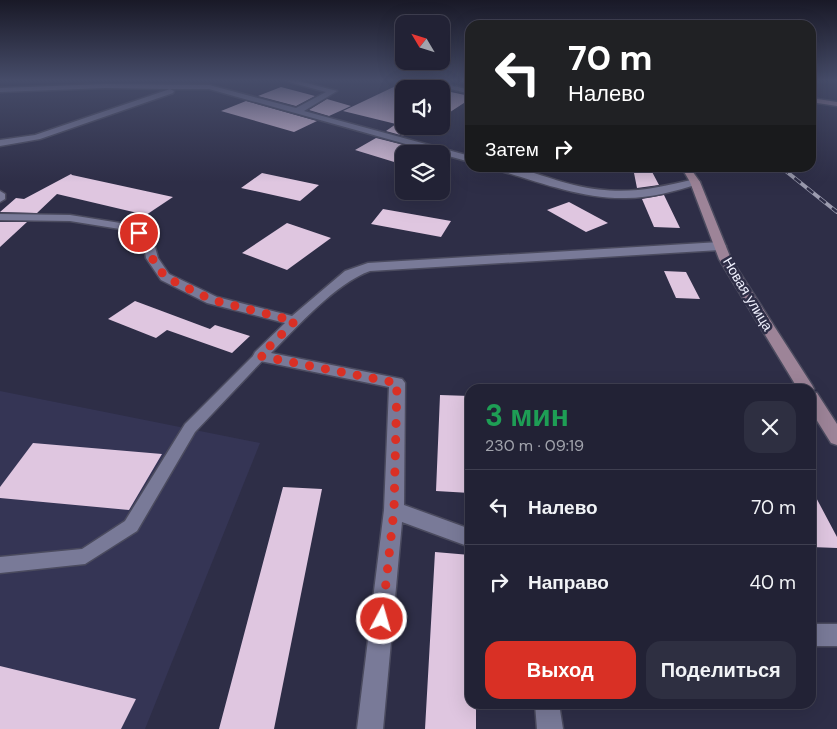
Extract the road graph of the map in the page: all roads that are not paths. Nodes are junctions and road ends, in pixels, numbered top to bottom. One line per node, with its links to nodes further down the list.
1 (103, 114): 3 (street)
2 (308, 114): 4 (street)
3 (0, 143)
4 (465, 158)
5 (516, 172): 7 (street)
6 (689, 172): 7 (street, Новая улица)
7 (695, 182): 11 (street, Новая улица)
8 (0, 194): 9 (street)
9 (0, 199)
10 (0, 217): 12 (street)
11 (720, 246): 12 (street); 14 (street, Новая улица)
12 (295, 321): 13 (street)
13 (260, 356): 17 (street); 19 (lane)
14 (803, 384)
15 (816, 405): 16 (street)
16 (837, 438)
17 (394, 510): 18 (street); 23 (street)
18 (465, 536)
19 (0, 565)
20 (816, 635): 21 (street)
21 (837, 635)
22 (548, 709): 24 (street)
23 (370, 729)
24 (550, 729)

